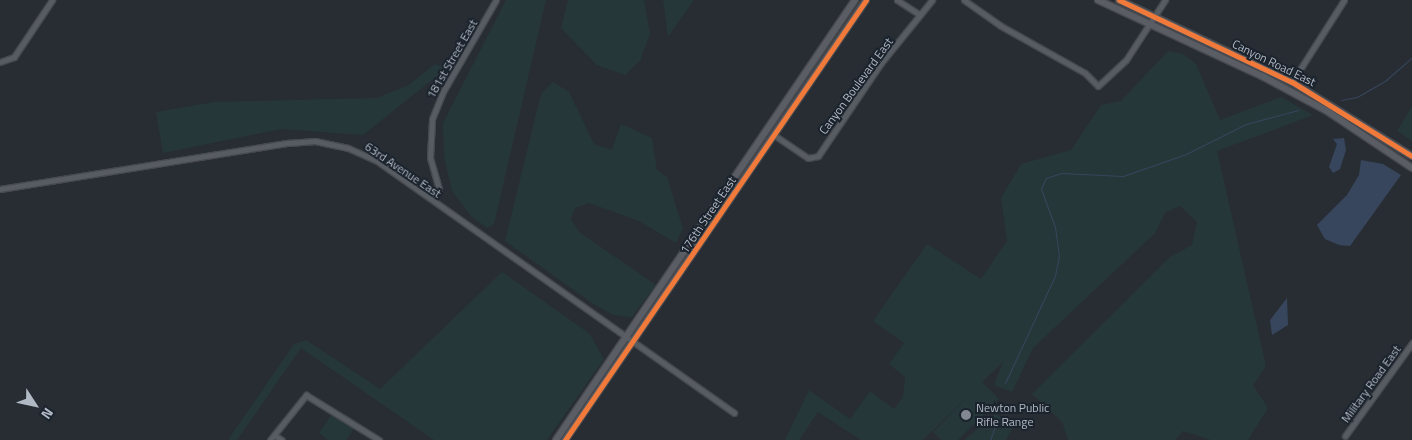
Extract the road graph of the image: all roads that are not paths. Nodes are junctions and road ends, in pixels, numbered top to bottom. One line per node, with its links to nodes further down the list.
1 (52, 0): 15 (street)
2 (496, 0): 24 (street, 181st Street East)
3 (855, 0): 18 (main road, 176th Street East)
4 (866, 0): 19 (main road, 176th Street East)
5 (896, 0): 12 (street)
6 (932, 0): 12 (street, Canyon Boulevard East)
7 (964, 0): 14 (street)
8 (1098, 0): 14 (main road, Canyon Road East)
9 (1119, 0): 13 (main road, Canyon Road East)
10 (1165, 0): 13 (street)
11 (1344, 0): 17 (street)
12 (920, 16): 19 (street, Canyon Boulevard East)
13 (1154, 16): 14 (street); 17 (main road, Canyon Road East)
14 (1148, 25): 16 (main road, Canyon Road East)
15 (3, 62)
16 (1262, 76): 17 (main road); 22 (main road, Canyon Road East)
17 (1292, 82): 20 (main road, Canyon Road East)
18 (770, 127): 21 (main road); 25 (main road, 176th Street East)
19 (774, 135): 21 (main road, 176th Street East)
20 (1412, 156)
21 (758, 159): 26 (main road, 176th Street East)
22 (1412, 168)
23 (0, 189): 27 (street, 63rd Avenue East)
24 (439, 189)
25 (678, 261): 26 (main road); 27 (main road, 176th Street East)
26 (669, 288): 28 (main road, 176th Street East)
27 (625, 338): 28 (street, 63rd Avenue East); 36 (main road, 176th Street East)
28 (632, 343): 30 (street, 63rd Avenue East); 37 (main road, 176th Street East)
29 (1412, 343): 32 (street, Military Road East)
30 (734, 412)
31 (274, 435): 33 (street); 34 (street); 35 (street)
32 (1345, 436)
33 (270, 440)
34 (282, 440)
35 (379, 440)
36 (556, 440)
37 (565, 440)

